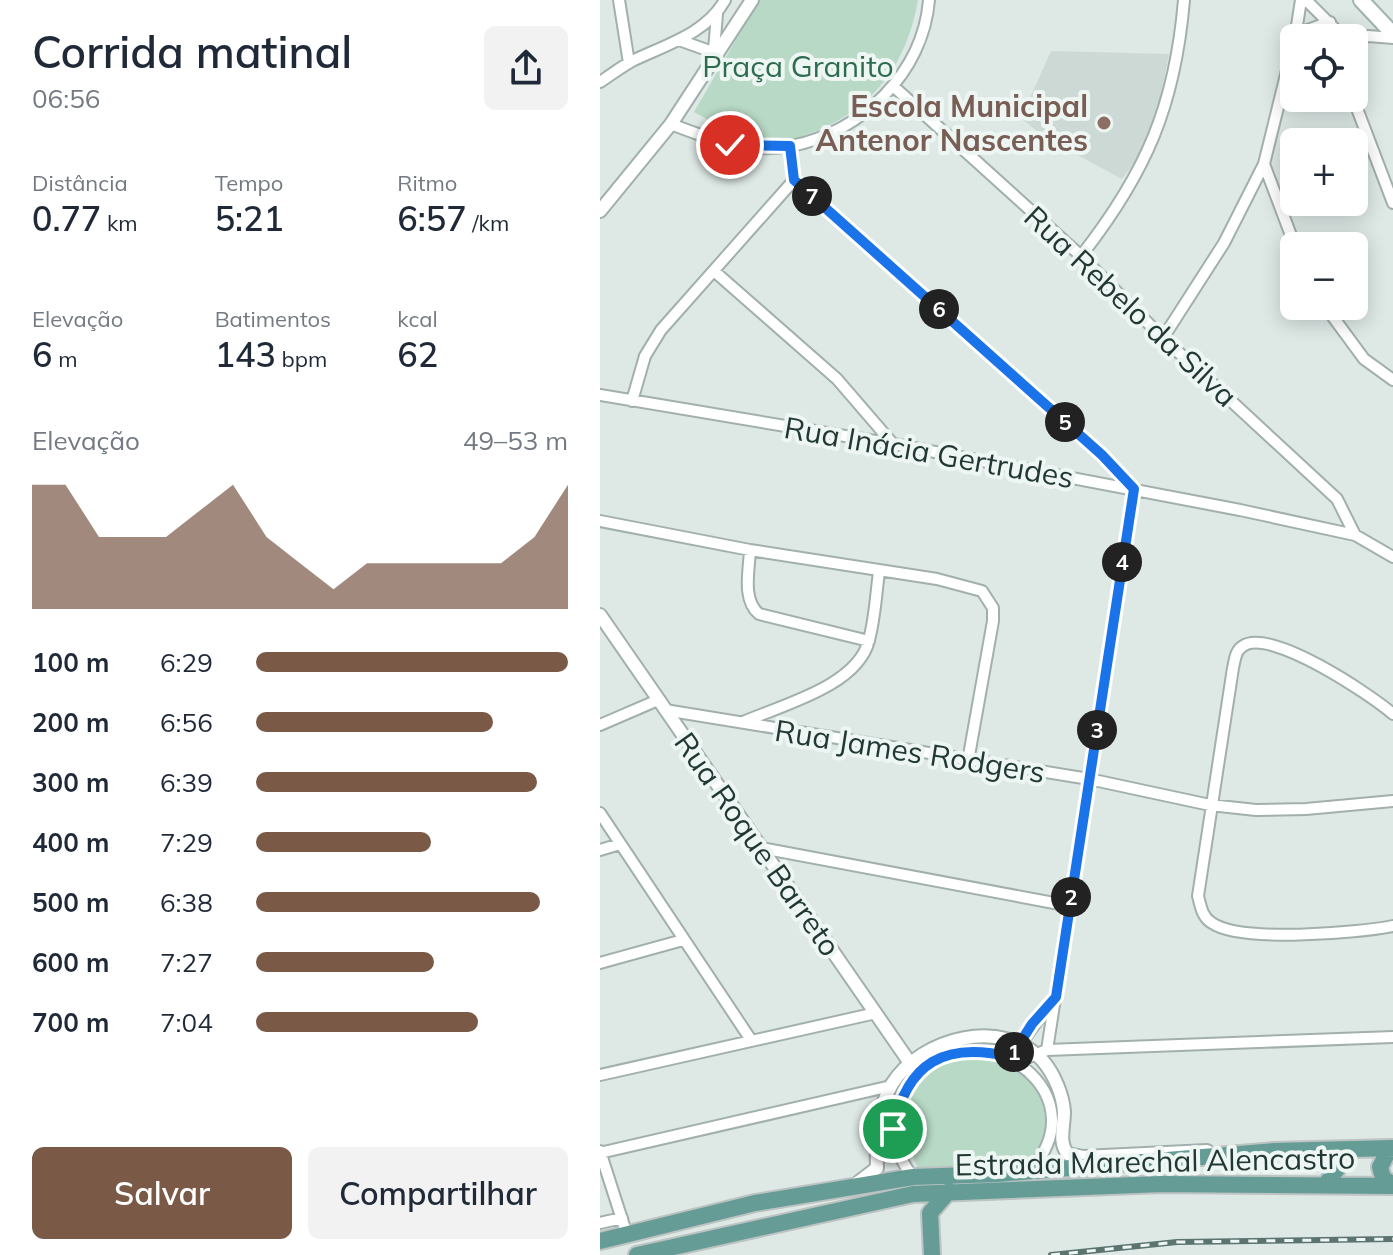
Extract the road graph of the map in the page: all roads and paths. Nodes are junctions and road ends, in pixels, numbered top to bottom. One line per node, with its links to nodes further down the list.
1 (619, 0): 16 (street)
2 (725, 0): 8 (street)
3 (752, 0): 15 (street)
4 (929, 0): 18 (street)
5 (1184, 0): 28 (street)
6 (1303, 0): 9 (street); 10 (street)
7 (1361, 0): 13 (main road)
8 (717, 14): 14 (street); 15 (street)
9 (1330, 22): 11 (street)
10 (1298, 24)
11 (1326, 24)
12 (1368, 36): 13 (street)
13 (1393, 36)
14 (679, 40): 15 (street); 16 (street)
15 (716, 52): 21 (street)
16 (629, 63): 17 (street)
17 (600, 82)
18 (893, 86): 22 (street); 28 (street, Rua Rebelo da Silva)
19 (1280, 99): 23 (street)
20 (1358, 112): 25 (street)
21 (671, 124): 22 (street); 26 (street)
22 (790, 146): 24 (street)
23 (1264, 164): 27 (street); 31 (street)
24 (794, 180): 29 (street); 36 (street)
25 (1393, 203)
26 (600, 211)
27 (1290, 232)
28 (1081, 256): 31 (street, Rua Rebelo da Silva)
29 (714, 271): 34 (street); 35 (street)
30 (1335, 320): 32 (street)
31 (1163, 338): 38 (street, Rua Rebelo da Silva)
32 (1393, 380)
33 (600, 395): 34 (street, Rua Inácia Gertrudes)
34 (632, 401): 35 (street, Rua Inácia Gertrudes)
35 (893, 444): 36 (street, Rua Inácia Gertrudes)
36 (1134, 489): 38 (street, Rua Inácia Gertrudes); 49 (street)
37 (600, 521): 39 (street)
38 (1355, 535): 40 (street, Rua Inácia Gertrudes)
39 (750, 550): 41 (street); 43 (street)
40 (1393, 557)
41 (879, 572): 43 (street); 48 (street)
42 (600, 615): 44 (street, Rua Roque Barreto)
43 (869, 641): 46 (street)
44 (662, 705): 46 (street, Rua James Rodgers); 47 (street); 54 (street, Rua Roque Barreto)
45 (1393, 714): 51 (street)
46 (741, 723): 48 (street, Rua James Rodgers)
47 (600, 725)
48 (968, 761): 49 (street, Rua James Rodgers)
49 (1089, 779): 51 (street, Rua James Rodgers); 56 (street)
50 (1393, 801): 51 (street, Rua James Rodgers)
51 (1210, 805): 57 (street)
52 (600, 813): 53 (street)
53 (620, 844): 55 (street); 58 (street)
54 (761, 848): 56 (street); 61 (street, Rua Roque Barreto)
55 (600, 850)
56 (1070, 906): 60 (street)
57 (1393, 926)
58 (683, 940): 59 (street); 63 (street)
59 (600, 963)
60 (1056, 997): 64 (street); 65 (street)
61 (876, 1013): 63 (street); 67 (street, Rua Roque Barreto)
62 (1390, 1035): 65 (street)
63 (751, 1040): 68 (street)
64 (1019, 1044): 65 (street); 66 (street); 67 (street)
65 (1041, 1051): 66 (street); 74 (street, Estrada Marechal Alencastro)
66 (1015, 1059): 67 (street); 76 (street)
67 (914, 1068): 69 (street); 70 (street)
68 (600, 1075)
69 (891, 1086): 73 (street); 75 (street)
70 (893, 1146): 75 (street); 77 (street)
71 (1392, 1148): 72 (main road, Estrada Marechal Alencastro); 79 (main road)
72 (1323, 1151): 74 (main road, Estrada Marechal Alencastro); 78 (main road)
73 (600, 1152): 82 (street)
74 (1234, 1154): 76 (main road, Estrada Marechal Alencastro)
75 (877, 1168): 80 (street)
76 (1031, 1170): 77 (main road, Estrada Marechal Alencastro)
77 (913, 1177): 80 (main road, Estrada Marechal Alencastro)
78 (1325, 1185): 79 (main road, Estrada Marechal Alencastro); 81 (main road, Estrada Marechal Alencastro)
79 (1393, 1185)
80 (853, 1186): 84 (main road, Estrada Marechal Alencastro)
81 (949, 1191): 87 (main road, Estrada Marechal Alencastro); 88 (main road)
82 (622, 1218): 83 (street); 85 (street)
83 (600, 1223)
84 (673, 1223): 85 (main road, Estrada Marechal Alencastro); 87 (main road)
85 (627, 1235): 86 (main road, Estrada Marechal Alencastro)
86 (600, 1241)
87 (636, 1255)
88 (932, 1255)

